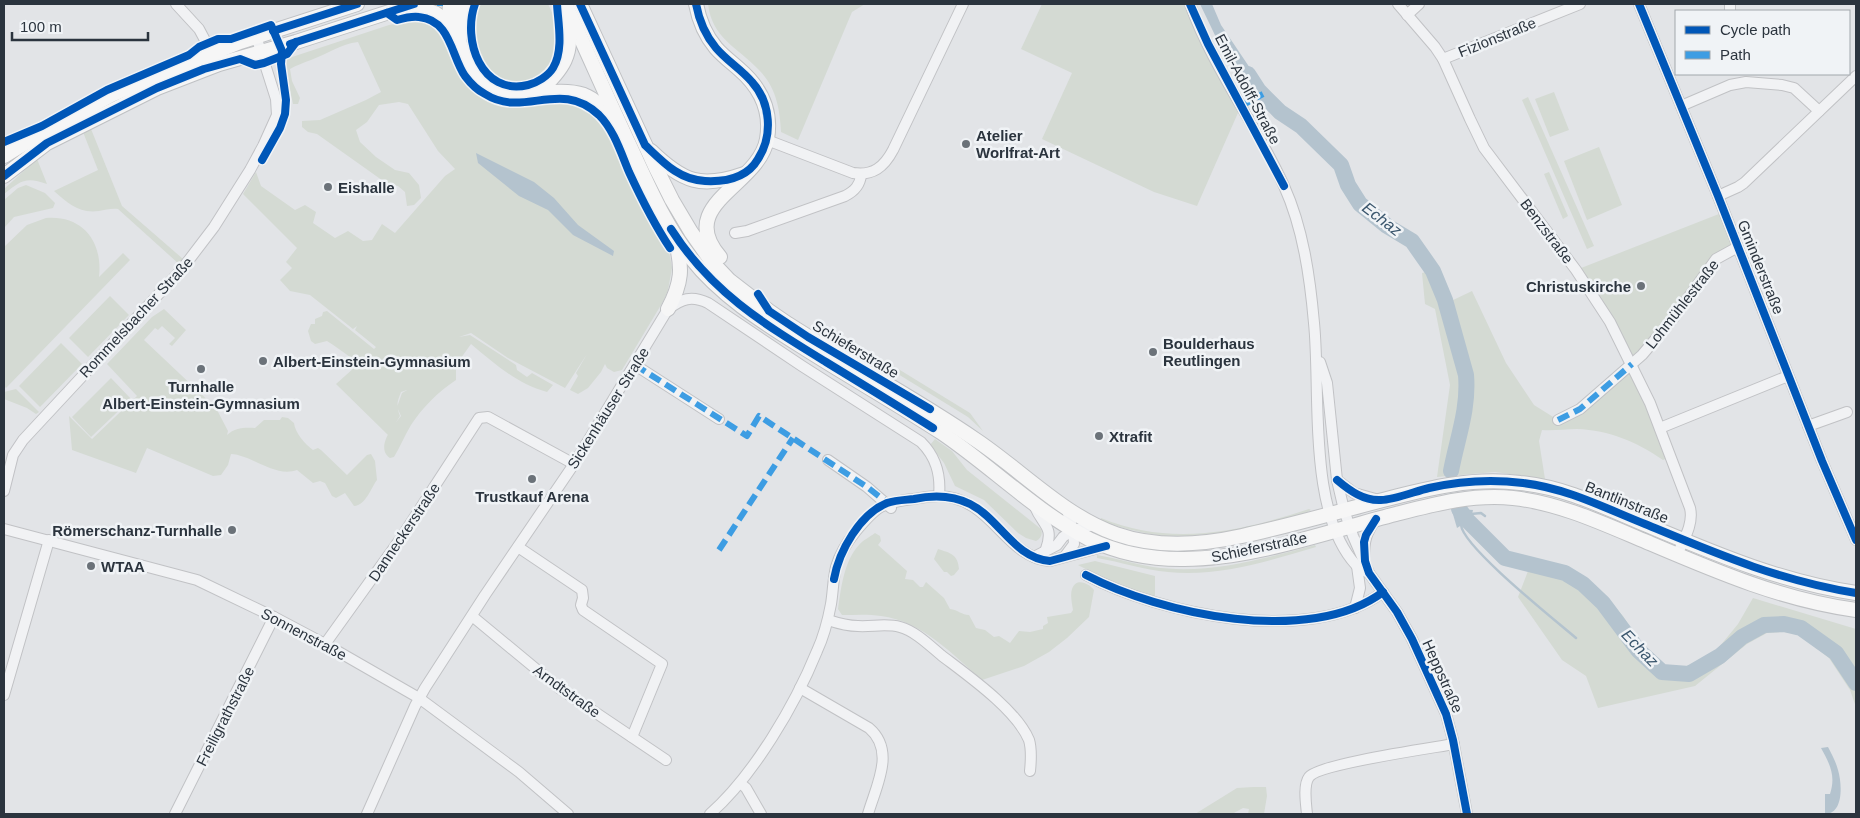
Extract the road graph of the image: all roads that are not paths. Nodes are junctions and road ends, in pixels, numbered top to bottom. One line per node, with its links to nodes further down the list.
1 (176, 4): 20 (street)
2 (358, 4): 17 (main road)
3 (413, 4): 16 (main road); 19 (main road)
4 (450, 4): 16 (main road)
5 (463, 4): 18 (main road)
6 (563, 4): 25 (main road); 28 (main road, Schieferstraße)
7 (580, 4): 30 (main road, Schieferstraße)
8 (696, 4): 29 (main road)
9 (963, 4): 33 (street)
10 (1190, 4): 41 (street, Emil-Adolff-Straße)
11 (1398, 4): 15 (street, Benzstraße)
12 (1419, 4): 15 (street)
13 (1580, 4): 21 (street, Fizionstraße)
14 (1639, 4): 26 (street, Gminderstraße)
15 (1407, 15): 21 (street, Benzstraße)
16 (451, 24): 18 (main road)
17 (256, 36): 19 (street, Rommelsbacher Straße); 20 (main road)
18 (459, 40): 25 (main road)
19 (262, 52): 20 (main road); 55 (street, Rommelsbacher Straße)
20 (215, 59): 31 (main road); 34 (main road)
21 (1443, 59): 42 (street, Benzstraße)
22 (1730, 75): 24 (street)
23 (1856, 76): 27 (street)
24 (1730, 85): 26 (street); 27 (street)
25 (537, 93): 28 (main road)
26 (1681, 106): 35 (street, Gminderstraße)
27 (1819, 111): 35 (street)
28 (622, 129): 36 (main road, Schieferstraße)
29 (767, 140): 32 (main road); 33 (street)
30 (645, 145): 32 (main road); 40 (main road, Schieferstraße)
31 (4, 156)
32 (747, 173): 40 (main road)
33 (861, 174): 37 (street)
34 (4, 176)
35 (1718, 196): 38 (street, Gminderstraße)
36 (672, 229): 39 (main road); 58 (main road, Schieferstraße)
37 (734, 233)
38 (1738, 247): 42 (street, Lohmühlestraße); 44 (street, Gminderstraße)
39 (668, 309): 43 (street, Sickenhäuser Straße); 56 (street)
40 (769, 311): 61 (main road, Schieferstraße)
41 (1318, 357): 52 (street, Emil-Adolff-Straße); 53 (street, Emil-Adolff-Straße)
42 (1632, 364): 47 (street, Lohmühlestraße); 49 (street, Benzstraße)
43 (635, 365): 46 (street); 51 (street, Sickenhäuser Straße)
44 (1788, 376): 48 (street, Gminderstraße); 49 (street)
45 (1847, 412): 48 (street)
46 (719, 419)
47 (1558, 420)
48 (1808, 426): 73 (street, Gminderstraße)
49 (1660, 428): 72 (street, Benzstraße)
50 (828, 460): 60 (street)
51 (574, 464): 75 (street, Sickenhäuser Straße); 89 (street, Danneckerstraße)
52 (1338, 480): 53 (street); 57 (street); 62 (street, Emil-Adolff-Straße)
53 (1324, 486): 63 (street, Emil-Adolff-Straße)
54 (1579, 488): 59 (main road)
55 (4, 492)
56 (939, 496): 60 (street); 79 (street)
57 (1381, 500): 59 (main road, Bantlinstraße); 62 (main road, Bantlinstraße)
58 (1034, 504): 69 (main road, Schieferstraße); 76 (street)
59 (1596, 504): 72 (main road, Bantlinstraße)
60 (890, 506): 88 (street)
61 (1066, 507): 66 (main road, Schieferstraße); 69 (street)
62 (1344, 510): 63 (main road, Bantlinstraße); 67 (street)
63 (1329, 513): 65 (main road, Schieferstraße); 67 (street)
64 (1376, 519): 67 (main road, Bantlinstraße); 77 (main road, Bantlinstraße); 80 (street)
65 (1294, 523): 66 (main road, Schieferstraße); 71 (main road)
66 (1094, 525): 69 (street)
67 (1342, 528): 71 (main road, Schieferstraße); 80 (street)
68 (4, 529): 70 (street, Sonnenstraße)
69 (1073, 530): 74 (main road, Schieferstraße); 76 (street); 78 (street)
70 (49, 540): 87 (street, Sonnenstraße); 91 (street)
71 (1299, 540): 74 (main road, Schieferstraße)
72 (1684, 540): 77 (street, Benzstraße); 83 (main road, Bantlinstraße)
73 (1856, 540)
74 (1106, 546): 78 (street)
75 (518, 547): 86 (street, Sickenhäuser Straße); 93 (street)
76 (1046, 549): 79 (street)
77 (1677, 555): 85 (main road, Bantlinstraße)
78 (1065, 556): 79 (street)
79 (1034, 557)
80 (1361, 564): 82 (street, Heppstraße); 84 (street)
81 (1086, 575): 84 (street)
82 (1383, 592): 84 (street); 94 (street, Heppstraße)
83 (1856, 592)
84 (1355, 608)
85 (1855, 611)
86 (472, 616): 92 (street, Sickenhäuser Straße); 93 (street, Arndtstraße)
87 (274, 617): 89 (street, Sonnenstraße); 98 (street, Freiligrathstraße)
88 (828, 620): 90 (street); 96 (street)
89 (326, 644): 92 (street, Sonnenstraße)
90 (800, 688): 97 (street); 103 (street)
91 (4, 695)
92 (419, 698): 99 (street, Sickenhäuser Straße); 100 (street, Sonnenstraße)
93 (632, 738): 95 (street, Arndtstraße)
94 (1454, 744): 104 (street); 105 (street, Heppstraße)
95 (666, 760)
96 (1030, 771)
97 (740, 782): 101 (street); 102 (street)
98 (175, 814)
99 (368, 814)
100 (568, 814)
101 (710, 814)
102 (761, 814)
103 (868, 814)
104 (1307, 814)
105 (1467, 814)

